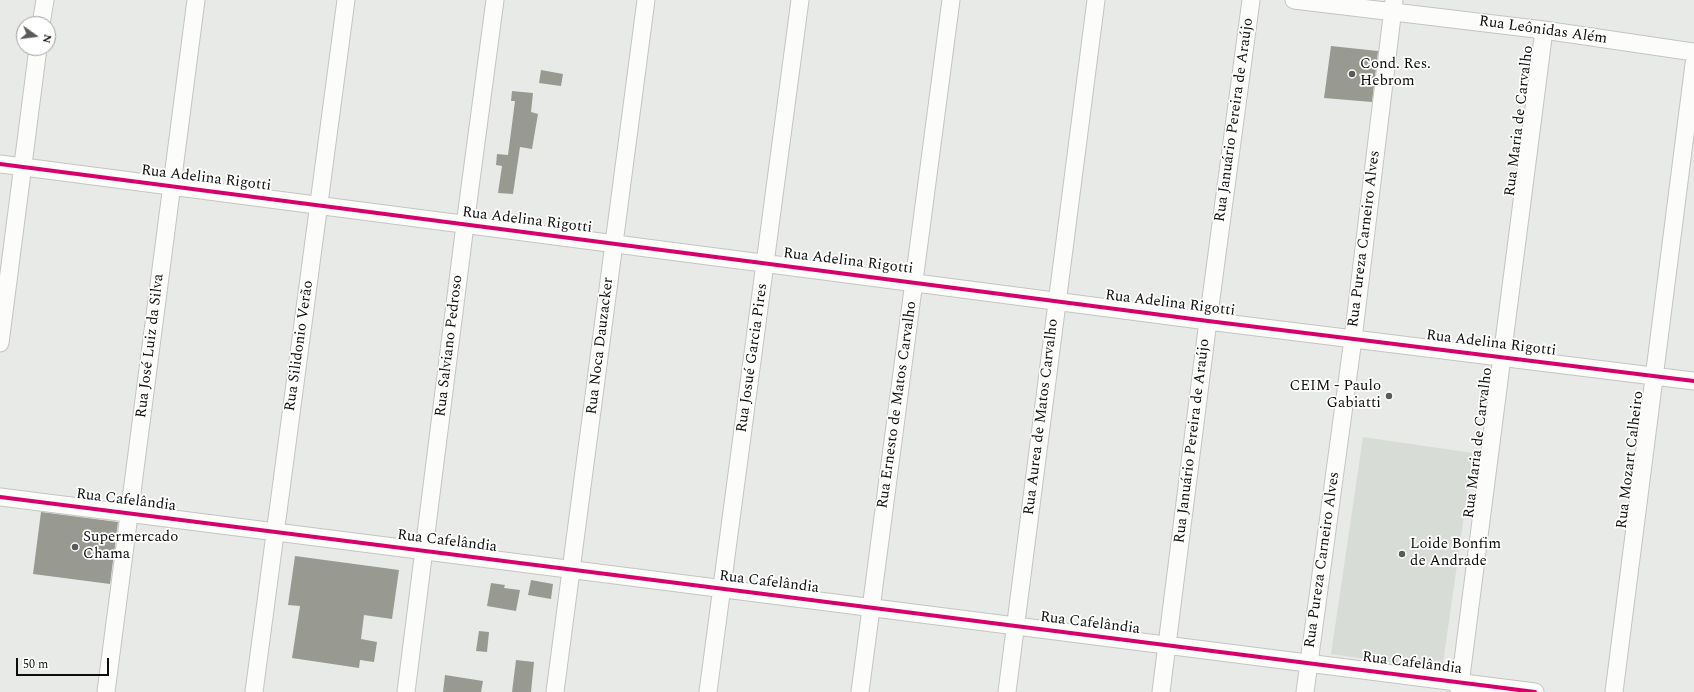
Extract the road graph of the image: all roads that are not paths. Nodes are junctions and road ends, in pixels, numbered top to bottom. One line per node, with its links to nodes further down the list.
1 (45, 0): 12 (street)
2 (196, 0): 19 (street, Rua José Luiz da Silva)
3 (346, 0): 20 (street, Rua Silidonio Verão)
4 (495, 0): 21 (street, Rua Salviano Pedroso)
5 (646, 0): 22 (street, Rua Noca Dauzacker)
6 (800, 0): 23 (street, Rua Josué Garcia Pires)
7 (951, 0): 24 (street, Rua Ernesto de Matos Carvalho)
8 (1096, 0): 25 (street, Rua Aurea de Matos Carvalho)
9 (1251, 0): 26 (street, Rua Januário Pereira de Araújo)
10 (1294, 0): 11 (street, Rua Leônidas Além)
11 (1393, 5): 13 (street, Rua Leônidas Além); 27 (street, Rua Pureza Carneiro Alves)
12 (42, 16)
13 (1544, 30): 14 (street, Rua Leônidas Além); 29 (street, Rua Maria de Carvalho)
14 (1694, 52)
15 (37, 56): 18 (street)
16 (1694, 64): 30 (street, Rua Mozart Calheiro)
17 (0, 164): 18 (street, Rua Adelina Rigotti)
18 (23, 167): 19 (street, Rua Adelina Rigotti); 28 (street)
19 (172, 186): 20 (street, Rua Adelina Rigotti); 33 (street, Rua José Luiz da Silva)
20 (319, 206): 21 (street, Rua Adelina Rigotti); 34 (street, Rua Silidonio Verão)
21 (465, 225): 22 (street, Rua Adelina Rigotti); 35 (street, Rua Salviano Pedroso)
22 (614, 244): 23 (street, Rua Adelina Rigotti); 36 (street, Rua Noca Dauzacker)
23 (765, 264): 24 (street, Rua Adelina Rigotti); 37 (street, Rua Josué Garcia Pires)
24 (914, 283): 25 (street, Rua Adelina Rigotti); 38 (street, Rua Ernesto de Matos Carvalho)
25 (1057, 301): 26 (street, Rua Adelina Rigotti); 39 (street, Rua Aurea de Matos Carvalho)
26 (1208, 321): 27 (street, Rua Adelina Rigotti); 40 (street, Rua Januário Pereira de Araújo)
27 (1353, 339): 29 (street, Rua Adelina Rigotti); 41 (street, Rua Pureza Carneiro Alves)
28 (0, 343)
29 (1502, 357): 30 (street, Rua Adelina Rigotti); 42 (street, Rua Maria de Carvalho)
30 (1654, 376): 31 (street, Rua Adelina Rigotti); 53 (street, Rua Mozart Calheiro)
31 (1694, 381)
32 (0, 497): 33 (street, Rua Cafelândia)
33 (129, 514): 34 (street, Rua Cafelândia); 43 (street, Rua José Luiz da Silva)
34 (275, 532): 35 (street, Rua Cafelândia); 44 (street, Rua Silidonio Verão)
35 (425, 551): 36 (street, Rua Cafelândia); 45 (street, Rua Salviano Pedroso)
36 (572, 570): 37 (street, Rua Cafelândia); 46 (street, Rua Noca Dauzacker)
37 (721, 589): 38 (street, Rua Cafelândia); 47 (street, Rua Josué Garcia Pires)
38 (871, 608): 39 (street, Rua Cafelândia); 48 (street, Rua Ernesto de Matos Carvalho)
39 (1016, 626): 40 (street, Rua Cafelândia); 49 (street, Rua Aurea de Matos Carvalho)
40 (1167, 645): 41 (street, Rua Cafelândia); 50 (street, Rua Januário Pereira de Araújo)
41 (1308, 663): 42 (street, Rua Cafelândia); 51 (street, Rua Pureza Carneiro Alves)
42 (1460, 687): 52 (street, Rua Cafelândia)
43 (106, 692)
44 (254, 692)
45 (406, 692)
46 (555, 692)
47 (708, 692)
48 (860, 692)
49 (1007, 692)
50 (1161, 692)
51 (1305, 692)
52 (1535, 692)
53 (1614, 692)

